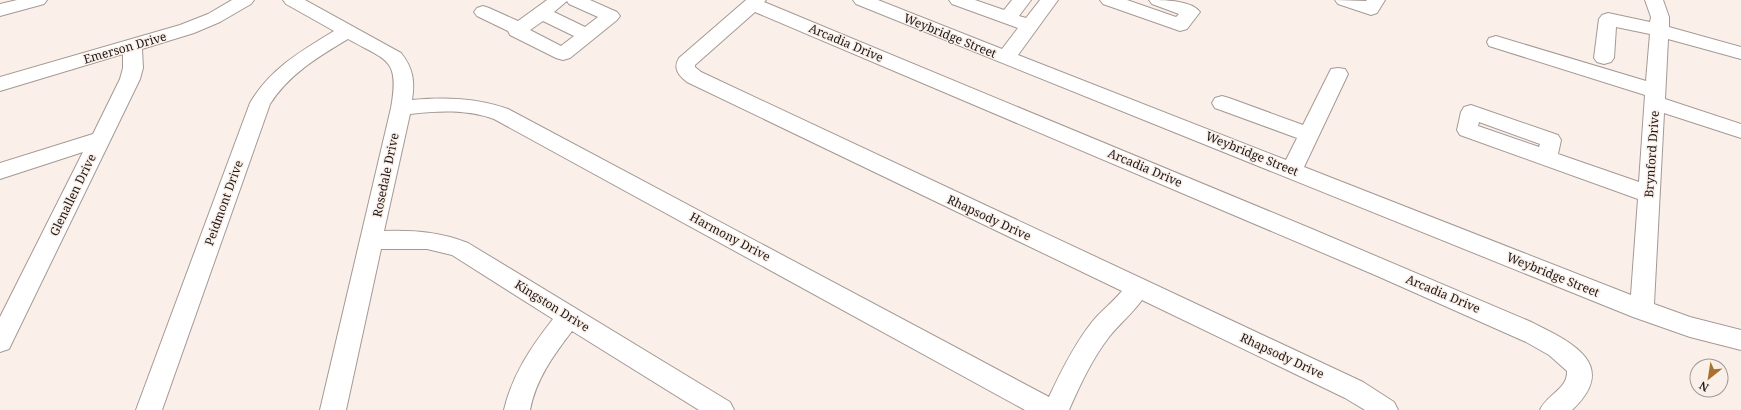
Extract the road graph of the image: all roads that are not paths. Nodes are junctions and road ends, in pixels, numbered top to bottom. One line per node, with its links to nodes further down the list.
1 (38, 0): 16 (street)
2 (245, 0): 26 (street, Emerson Drive)
3 (292, 0): 23 (street, Rosedale Drive)
4 (559, 0): 18 (street)
5 (575, 0): 24 (street)
6 (862, 0): 28 (street, Weybridge Street)
7 (958, 0): 19 (street)
8 (1022, 0): 19 (street)
9 (1050, 0): 20 (street)
10 (1109, 0): 11 (street)
11 (1158, 0)
12 (1344, 0): 13 (street)
13 (1376, 0)
14 (1654, 0): 22 (street, Brynford Drive)
15 (754, 2): 43 (street, Rhapsody Drive); 55 (street, Arcadia Drive)
16 (0, 10)
17 (483, 12): 21 (street)
18 (541, 13): 21 (street); 24 (street)
19 (1007, 18): 20 (street)
20 (1028, 26): 28 (street)
21 (520, 29): 24 (street)
22 (1660, 30): 27 (street); 29 (street); 32 (street, Brynford Drive)
23 (347, 31): 34 (street, Rosedale Drive); 48 (street, Peidmont Drive)
24 (587, 35)
25 (1496, 42): 32 (street)
26 (132, 45): 31 (street, Emerson Drive); 37 (street, Glenallen Drive)
27 (1741, 53)
28 (1005, 58): 39 (street, Weybridge Street)
29 (1604, 58)
30 (1338, 74): 36 (street)
31 (0, 84)
32 (1655, 97): 35 (street); 41 (street, Brynford Drive)
33 (1222, 103): 36 (street)
34 (401, 108): 42 (street, Rosedale Drive); 52 (street, Harmony Drive)
35 (1741, 131)
36 (1309, 135): 39 (street)
37 (100, 140): 40 (street); 47 (street, Glenallen Drive)
38 (1547, 158): 41 (street)
39 (1292, 170): 44 (street, Weybridge Street)
40 (0, 171)
41 (1649, 194): 44 (street, Brynford Drive)
42 (371, 241): 45 (street, Kingston Drive); 49 (street, Rosedale Drive)
43 (1137, 288): 53 (street); 54 (street, Rhapsody Drive)
44 (1642, 310): 46 (street, Weybridge Street)
45 (569, 316): 50 (street); 51 (street, Kingston Drive)
46 (1741, 340)
47 (0, 342)
48 (149, 410)
49 (333, 410)
50 (517, 410)
51 (721, 410)
52 (1049, 410)
53 (1056, 410)
54 (1385, 410)
55 (1553, 410)

